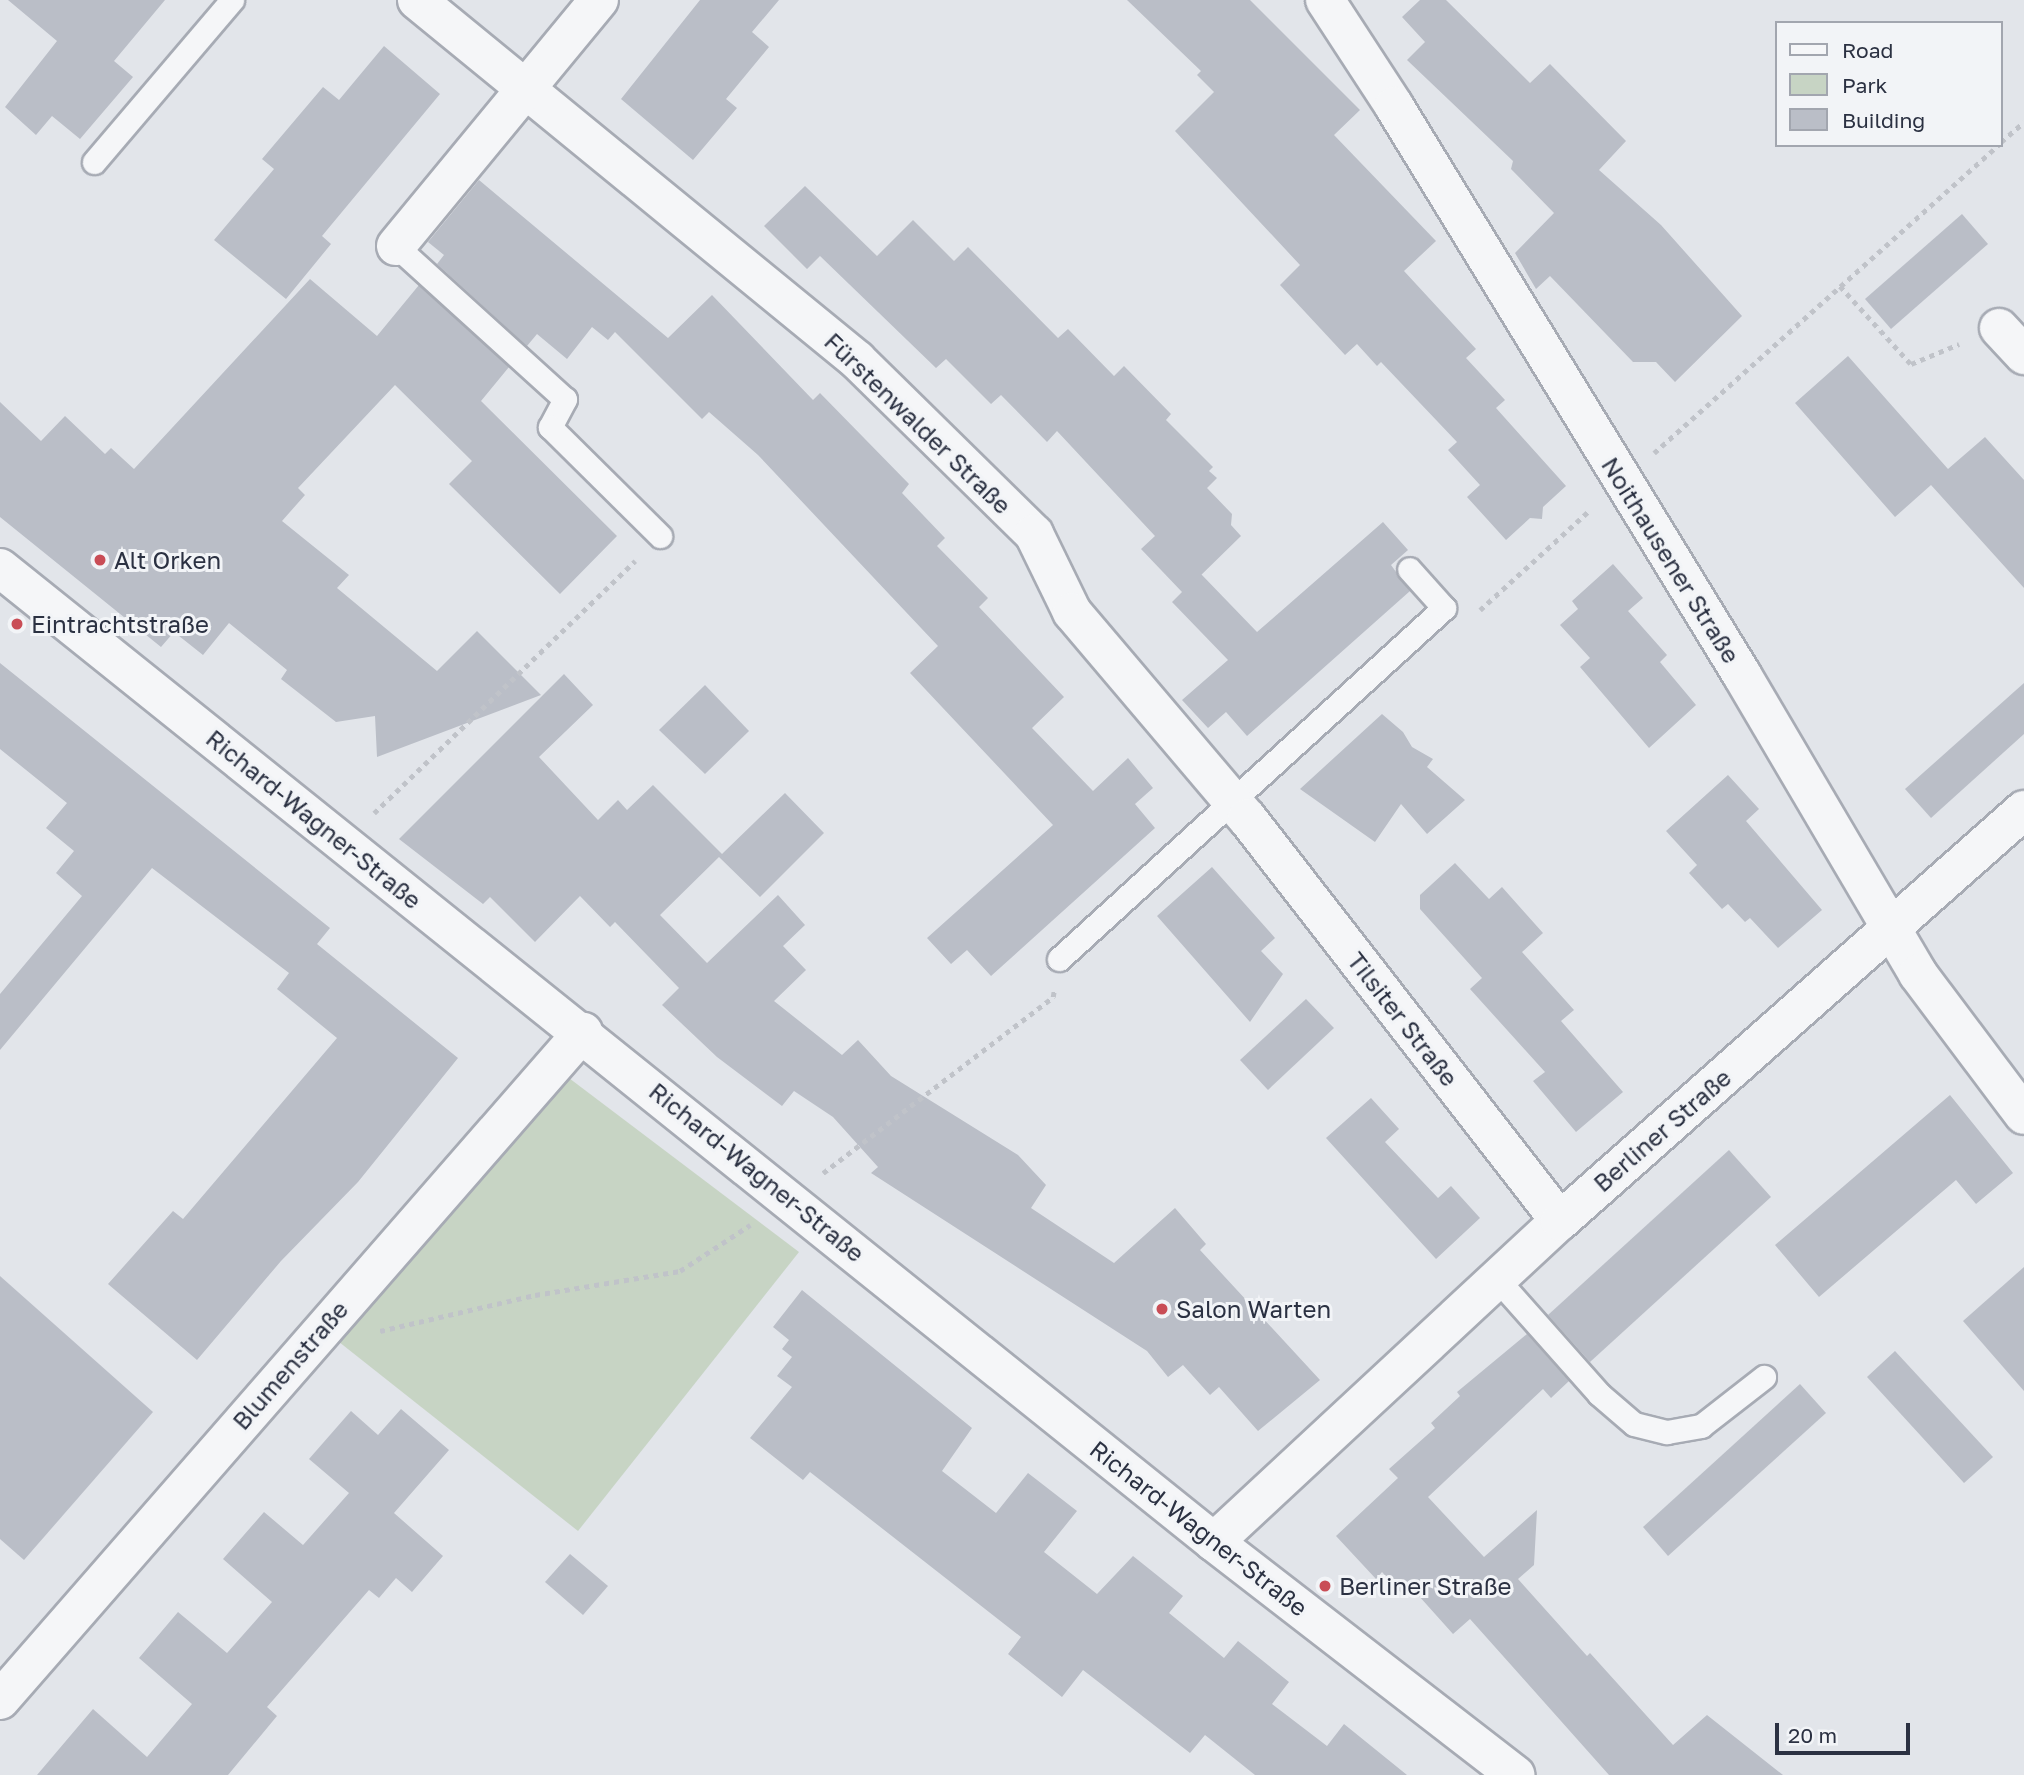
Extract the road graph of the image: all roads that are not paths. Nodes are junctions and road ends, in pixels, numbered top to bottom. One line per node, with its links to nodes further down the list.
1 (232, 0): 6 (lane)
2 (416, 0): 5 (street, Fürstenwalder Straße)
3 (599, 0): 5 (street)
4 (1325, 0): 15 (street, Noithausener Straße)
5 (523, 90): 7 (street); 13 (street, Fürstenwalder Straße)
6 (94, 162)
7 (396, 246): 10 (lane)
8 (1999, 328): 9 (street)
9 (2024, 355)
10 (660, 536)
11 (0, 568): 17 (street, Richard-Wagner-Straße)
12 (1409, 569): 13 (lane)
13 (1239, 809): 16 (lane); 19 (street, Tilsiter Straße)
14 (2024, 810): 15 (street, Berliner Straße)
15 (1890, 929): 18 (street, Noithausener Straße); 19 (street, Berliner Straße)
16 (1059, 959)
17 (583, 1032): 22 (street, Richard-Wagner-Straße); 23 (street, Blumenstraße)
18 (2024, 1115)
19 (1560, 1221): 20 (street, Berliner Straße)
20 (1497, 1279): 21 (lane); 22 (street, Berliner Straße)
21 (1764, 1377)
22 (1214, 1542): 24 (street, Richard-Wagner-Straße)
23 (0, 1700)
24 (1517, 1775)

